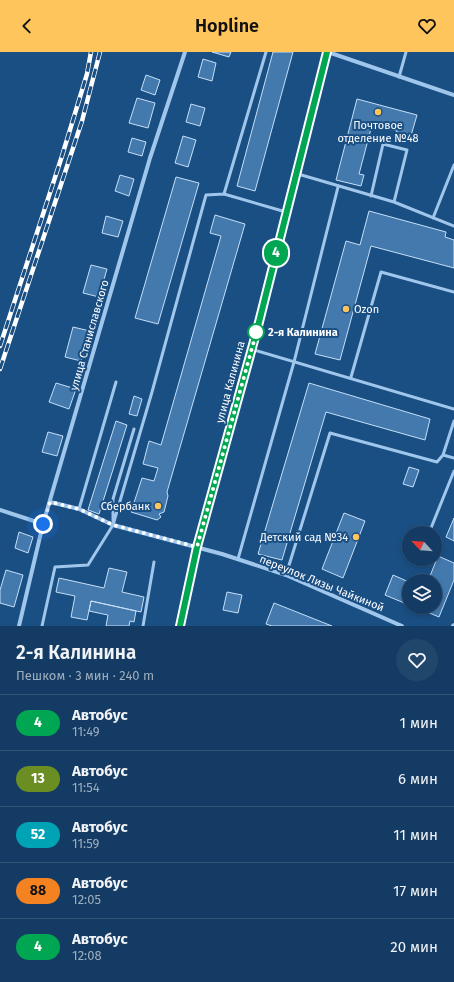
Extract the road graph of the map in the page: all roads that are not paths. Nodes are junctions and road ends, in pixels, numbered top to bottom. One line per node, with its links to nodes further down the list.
1 (185, 52): 27 (street, улица Станиславского)
2 (266, 52): 10 (lane)
3 (328, 52): 5 (street); 8 (main road, улица Калинина)
4 (406, 52): 5 (lane)
5 (399, 78): 6 (street)
6 (454, 95)
7 (454, 165): 14 (lane)
8 (297, 174): 9 (lane); 13 (main road, улица Калинина)
9 (338, 187): 11 (lane); 18 (lane)
10 (224, 194): 13 (lane); 31 (lane)
11 (371, 196): 12 (lane); 12 (lane)
12 (394, 202): 14 (lane)
13 (287, 212): 17 (main road, улица Калинина)
14 (433, 218): 15 (lane)
15 (454, 226)
16 (454, 292): 19 (lane)
17 (252, 349): 18 (lane); 33 (main road, улица Калинина)
18 (294, 362): 19 (lane); 34 (lane)
19 (351, 377): 21 (lane)
20 (116, 382): 28 (lane)
21 (454, 409)
22 (454, 421): 24 (lane)
23 (134, 429): 31 (lane)
24 (443, 455): 25 (lane); 36 (lane)
25 (454, 458)
26 (454, 471): 32 (lane)
27 (50, 502): 28 (street, переулок Лизы Чайкиной); 30 (street, улица Станиславского)
28 (79, 509): 31 (street, переулок Лизы Чайкиной)
29 (0, 510): 30 (street)
30 (43, 524): 37 (street, улица Станиславского)
31 (113, 525): 33 (street, переулок Лизы Чайкиной); 38 (lane)
32 (432, 526)
33 (197, 547): 34 (street, переулок Лизы Чайкиной); 40 (main road, улица Калинина)
34 (238, 559): 36 (street, переулок Лизы Чайкиной)
35 (154, 562): 39 (lane)
36 (286, 575): 41 (street, переулок Лизы Чайкиной)
37 (19, 626)
38 (42, 626)
39 (143, 626)
40 (180, 626)
41 (402, 626)

